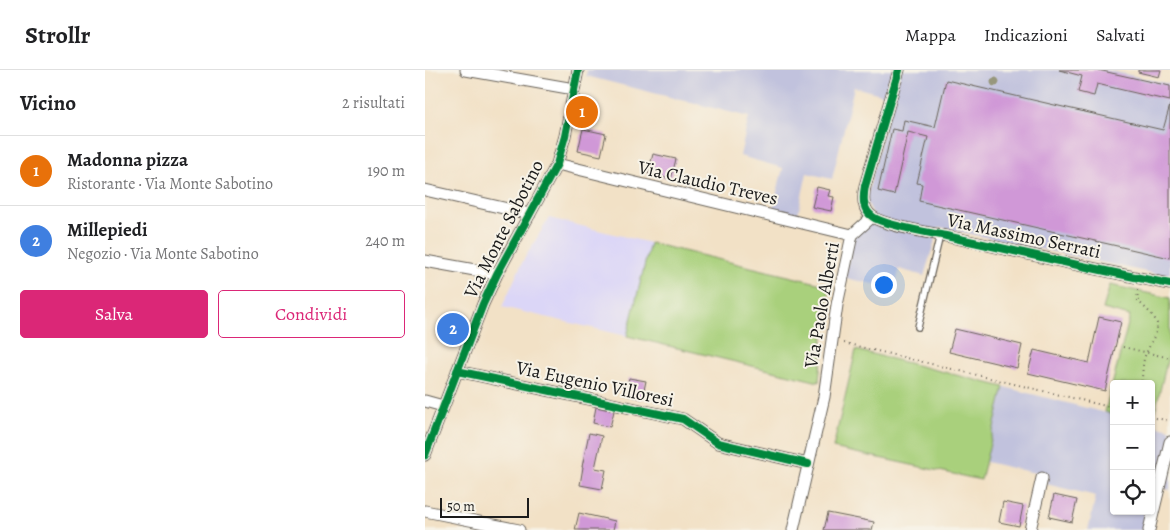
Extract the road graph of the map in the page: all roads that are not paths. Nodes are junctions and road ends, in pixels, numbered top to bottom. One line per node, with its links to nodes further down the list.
1 (466, 70): 4 (street)
2 (578, 70): 4 (street, Via Monte Sabotino)
3 (899, 70): 8 (street)
4 (575, 88): 5 (street, Via Monte Sabotino)
5 (557, 164): 7 (street, Via Monte Sabotino); 9 (street, Via Claudio Treves)
6 (425, 190): 7 (street)
7 (530, 214): 12 (street, Via Monte Sabotino)
8 (872, 217): 9 (street, Via Paolo Alberti); 10 (street, Via Massimo Serrati)
9 (852, 235): 20 (street, Via Paolo Alberti)
10 (940, 235): 13 (street, Via Massimo Serrati); 14 (lane)
11 (425, 261): 12 (street)
12 (497, 274): 15 (street, Via Monte Sabotino)
13 (1170, 284)
14 (918, 328)
15 (457, 371): 17 (street, Via Monte Sabotino); 20 (street, Via Eugenio Villoresi)
16 (425, 401): 17 (street)
17 (443, 406): 19 (street, Via Monte Sabotino)
18 (1170, 442): 22 (street)
19 (425, 455)
20 (808, 464): 25 (street, Via Paolo Alberti)
21 (1043, 478): 26 (street)
22 (1164, 492): 27 (street)
23 (425, 511): 24 (street)
24 (519, 530)
25 (793, 530)
26 (1030, 530)
27 (1149, 530)

